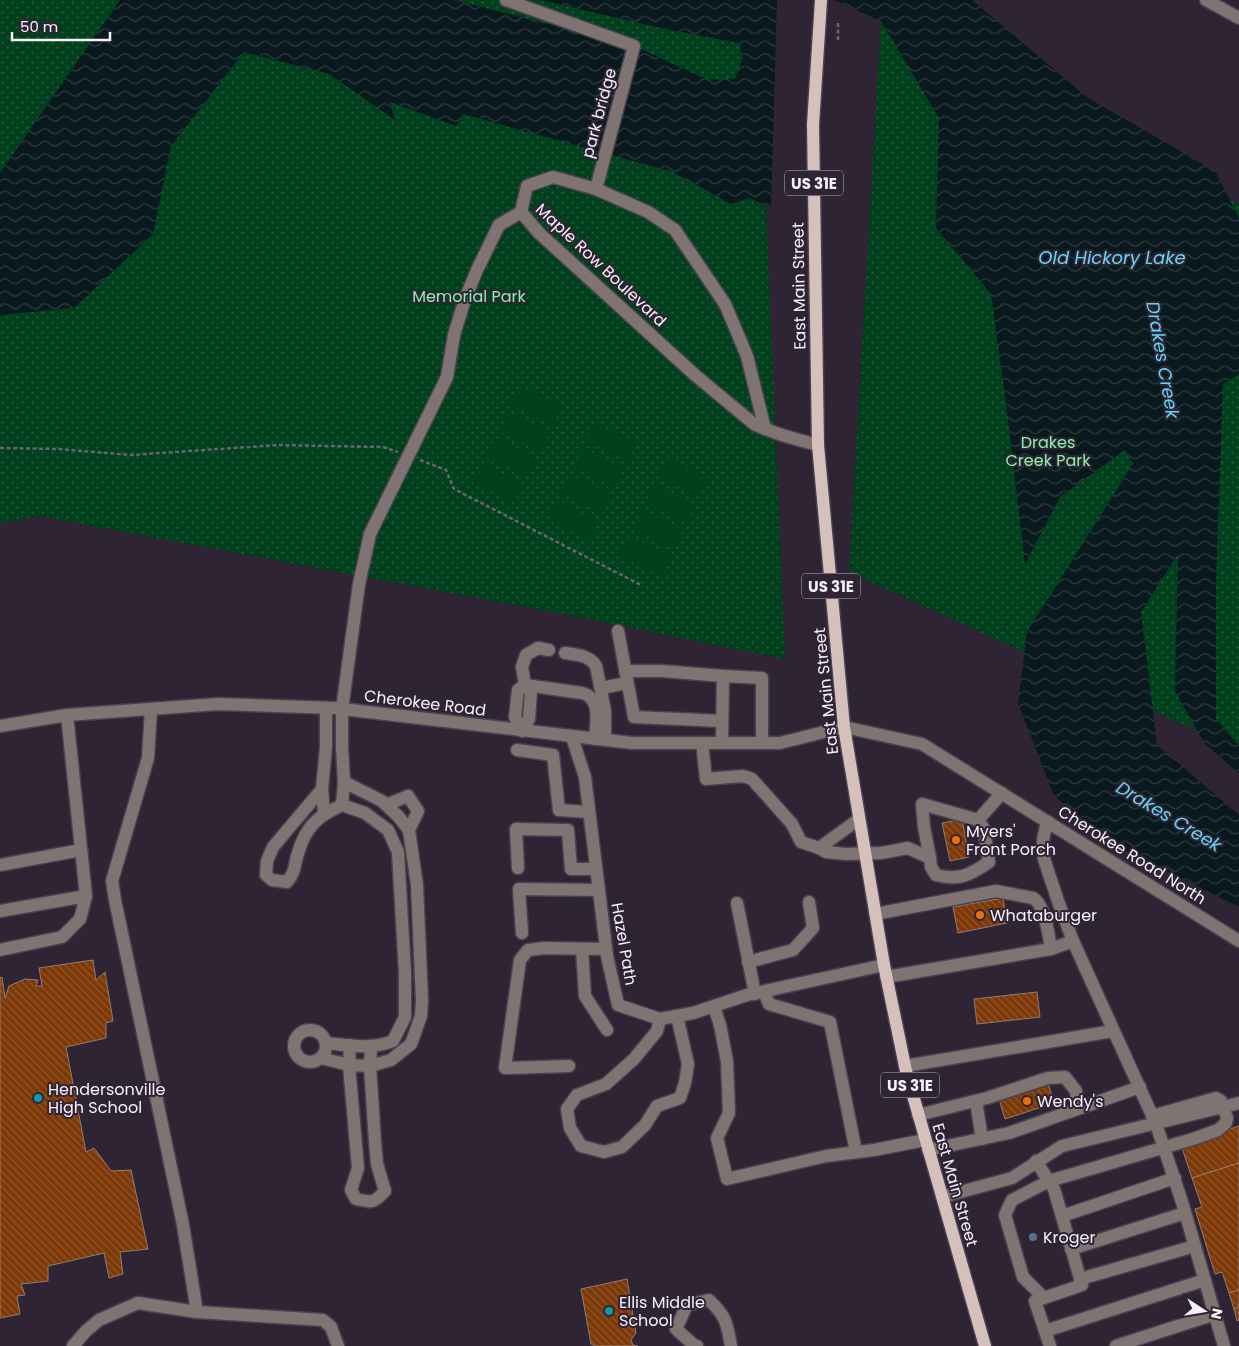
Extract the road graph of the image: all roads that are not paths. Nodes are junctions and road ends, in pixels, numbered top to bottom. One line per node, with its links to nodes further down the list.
1 (506, 0): 5 (street, park bridge)
2 (822, 0): 8 (main road, East Main Street / US 31E)
3 (1206, 0): 4 (street)
4 (1239, 18)
5 (596, 189): 6 (street, Maple Row Boulevard); 7 (street, Maple Row Boulevard)
6 (521, 212): 7 (street, Maple Row Boulevard); 18 (street)
7 (765, 429): 8 (street, Maple Row Boulevard)
8 (818, 445): 22 (main road, East Main Street / US 31E)
9 (618, 631): 13 (street)
10 (549, 650): 14 (street)
11 (565, 653): 15 (street)
12 (723, 676): 13 (street); 20 (street); 28 (street)
13 (626, 677): 15 (street); 20 (street)
14 (525, 685): 23 (street); 25 (street)
15 (601, 688): 25 (street)
16 (326, 708): 17 (street, Cherokee Road); 18 (street, Cherokee Road); 31 (street)
17 (151, 709): 19 (street, Cherokee Road); 106 (street)
18 (342, 709): 23 (street, Cherokee Road); 30 (street)
19 (67, 716): 21 (street, Cherokee Road); 45 (street)
20 (722, 721): 27 (street)
21 (0, 726)
22 (844, 727): 28 (street, Cherokee Road); 32 (street, Cherokee Road North); 37 (main road, East Main Street / US 31E)
23 (522, 731): 24 (street, Cherokee Road)
24 (572, 737): 25 (street, Cherokee Road); 35 (street, Hazel Path)
25 (600, 740): 26 (street, Cherokee Road)
26 (702, 743): 27 (street, Cherokee Road); 43 (street)
27 (722, 743): 28 (street, Cherokee Road)
28 (762, 743)
29 (517, 750): 35 (street)
30 (344, 782): 33 (street); 34 (street)
31 (322, 789): 36 (street); 36 (street)
32 (1002, 793): 38 (street); 39 (street, Cherokee Road North)
33 (342, 805): 36 (street); 42 (street)
34 (386, 805): 41 (street); 41 (street)
35 (589, 812): 50 (street, Hazel Path)
36 (324, 813)
37 (860, 819): 43 (street); 46 (main road, East Main Street / US 31E)
38 (978, 820): 40 (street); 47 (street)
39 (1047, 821): 60 (street); 61 (street, Cherokee Road North)
40 (924, 827): 44 (street); 47 (street)
41 (410, 833): 42 (street); 52 (street)
42 (394, 844): 54 (street)
43 (819, 848): 46 (street)
44 (908, 848): 46 (street); 47 (street)
45 (81, 850): 48 (street); 53 (street)
46 (865, 854): 58 (main road, East Main Street / US 31E)
47 (930, 858)
48 (0, 865)
49 (518, 868): 50 (street)
50 (596, 869): 51 (street, Hazel Path)
51 (599, 890): 59 (street); 63 (street, Hazel Path)
52 (418, 894): 54 (street); 67 (street)
53 (86, 896): 57 (street); 65 (street)
54 (401, 897): 69 (street)
55 (809, 902): 66 (street)
56 (737, 903): 66 (street)
57 (0, 911)
58 (875, 914): 64 (street); 68 (main road, East Main Street / US 31E)
59 (522, 933)
60 (1073, 941): 64 (street, Hazel Path); 75 (street)
61 (1239, 941)
62 (582, 949): 63 (street); 74 (street); 82 (street)
63 (606, 949): 73 (street, Hazel Path)
64 (1050, 949): 68 (street, Hazel Path)
65 (0, 950)
66 (748, 962): 70 (street)
67 (421, 971): 69 (street); 81 (street)
68 (885, 971): 70 (street, Hazel Path); 83 (main road, East Main Street / US 31E)
69 (405, 973): 78 (street)
70 (759, 993): 71 (street, Hazel Path); 94 (street)
71 (714, 1007): 72 (street, Hazel Path); 94 (street)
72 (677, 1016): 73 (street, Hazel Path); 73 (street)
73 (660, 1019)
74 (606, 1030)
75 (1113, 1030): 83 (street); 84 (street)
76 (326, 1043): 77 (street); 79 (street); 79 (street)
77 (350, 1045): 78 (street); 80 (street)
78 (371, 1047): 81 (street)
79 (320, 1058): 80 (street)
80 (349, 1065): 81 (street); 81 (street)
81 (370, 1066)
82 (569, 1066)
83 (905, 1066): 89 (main road, East Main Street / US 31E)
84 (1140, 1086): 88 (street); 90 (street)
85 (976, 1101): 88 (street); 89 (street); 91 (street)
86 (1239, 1103): 87 (street)
87 (1224, 1107): 90 (street); 93 (street)
88 (1078, 1108): 91 (street)
89 (918, 1115): 92 (main road, East Main Street / US 31E)
90 (1154, 1120): 93 (street); 95 (street)
91 (982, 1138): 92 (street)
92 (927, 1145): 94 (street); 98 (main road, East Main Street / US 31E)
93 (1165, 1148): 96 (street); 97 (street)
94 (856, 1152)
95 (1036, 1161): 97 (street); 98 (street)
96 (1174, 1178): 99 (street); 100 (street)
97 (1049, 1181): 100 (street); 105 (street)
98 (942, 1197): 113 (main road, East Main Street / US 31E)
99 (1185, 1213): 101 (street); 102 (street)
100 (1062, 1216): 102 (street)
101 (1195, 1246): 103 (street); 104 (street)
102 (1071, 1249): 103 (street)
103 (1080, 1279): 105 (street)
104 (1205, 1280): 107 (street); 108 (street)
105 (1044, 1298): 108 (street)
106 (196, 1312): 109 (street); 110 (street)
107 (1215, 1314): 115 (street); 116 (street)
108 (1045, 1331): 114 (street)
109 (72, 1346)
110 (338, 1346)
111 (697, 1346): 112 (street)
112 (731, 1346)
113 (985, 1346)
114 (1050, 1346)
115 (1117, 1346)
116 (1224, 1346)

